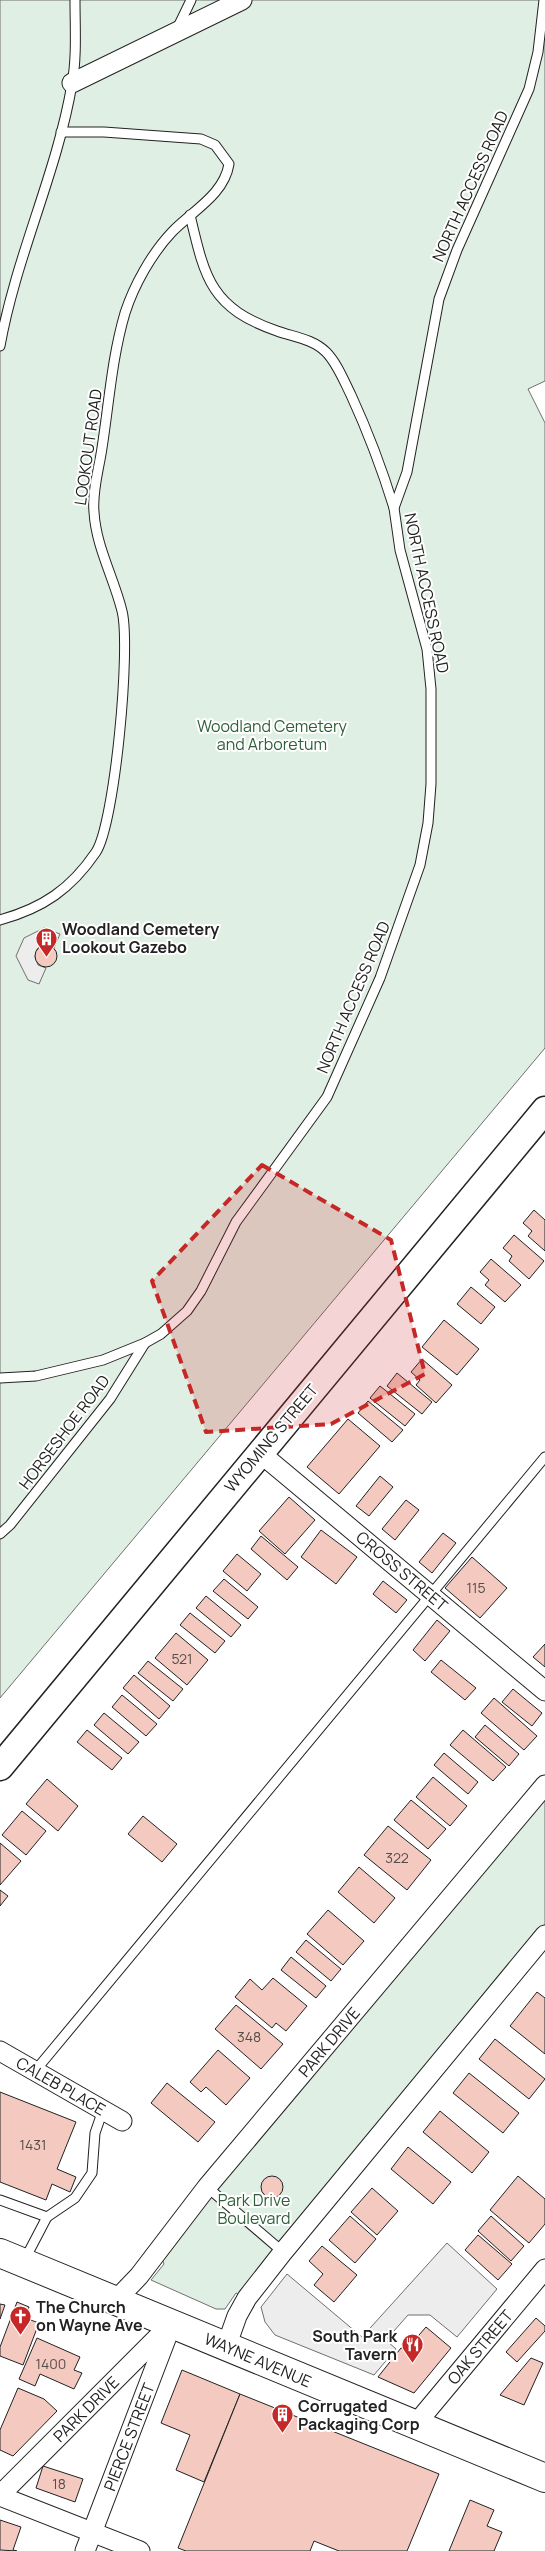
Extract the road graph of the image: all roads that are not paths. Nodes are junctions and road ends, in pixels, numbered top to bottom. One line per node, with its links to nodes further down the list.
1 (76, 0): 6 (lane)
2 (191, 0): 5 (lane)
3 (242, 0): 5 (street)
4 (544, 0): 10 (lane, NORTH ACCESS ROAD)
5 (177, 30): 6 (street)
6 (72, 83): 7 (lane)
7 (61, 132): 8 (lane, LOOKOUT ROAD); 9 (lane)
8 (190, 215): 10 (lane); 11 (lane, LOOKOUT ROAD)
9 (0, 346)
10 (394, 508): 13 (lane, NORTH ACCESS ROAD)
11 (0, 920)
12 (545, 1110): 15 (street, WYOMING STREET)
13 (145, 1343): 14 (lane, NORTH ACCESS ROAD); 17 (lane, HORSESHOE ROAD)
14 (0, 1378)
15 (259, 1452): 18 (street, CROSS STREET); 20 (street, WYOMING STREET)
16 (545, 1457): 18 (lane)
17 (0, 1534)
18 (432, 1596): 19 (street, CROSS STREET); 24 (lane)
19 (545, 1691)
20 (0, 1767)
21 (545, 1785): 27 (street, PARK DRIVE)
22 (545, 1935): 30 (street)
23 (0, 2051): 24 (street, CALEB PLACE)
24 (35, 2071): 25 (street, CALEB PLACE)
25 (103, 2110): 26 (street, CALEB PLACE); 29 (lane)
26 (122, 2122)
27 (207, 2187): 30 (lane); 33 (street, PARK DRIVE)
28 (0, 2200): 29 (lane)
29 (47, 2217): 31 (lane)
30 (282, 2252): 35 (street)
31 (12, 2258): 33 (main road, WAYNE AVENUE)
32 (545, 2269): 36 (street, OAK STREET)
33 (116, 2300): 34 (main road, WAYNE AVENUE)
34 (172, 2323): 35 (main road, WAYNE AVENUE); 38 (street, PARK DRIVE); 39 (street, PIERCE STREET)
35 (226, 2347): 36 (main road, WAYNE AVENUE)
36 (415, 2425): 37 (main road, WAYNE AVENUE)
37 (545, 2478)
38 (0, 2496): 39 (street)
39 (93, 2532): 40 (street, PIERCE STREET); 41 (street)
40 (85, 2551)
41 (140, 2551)

